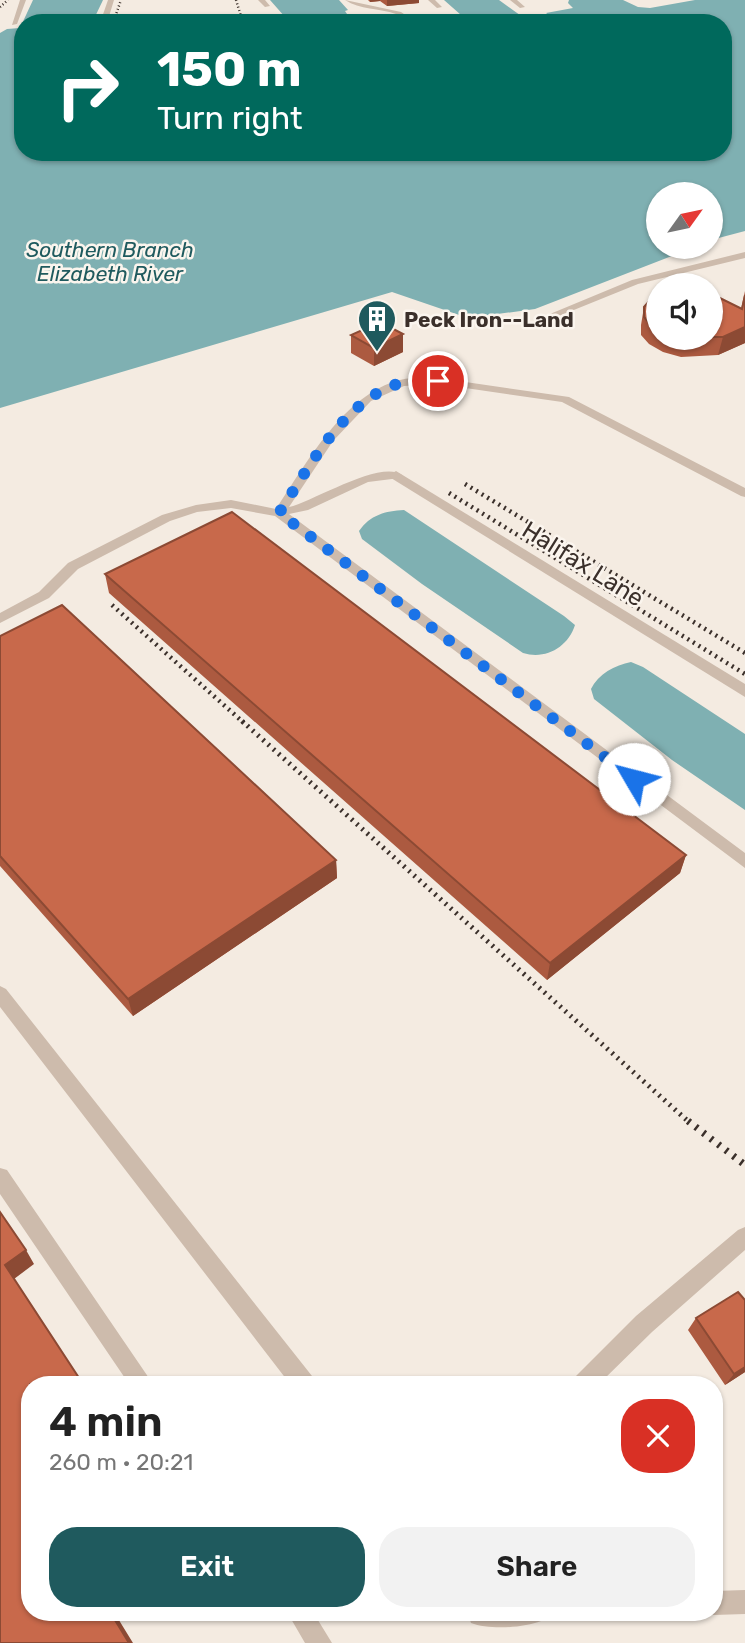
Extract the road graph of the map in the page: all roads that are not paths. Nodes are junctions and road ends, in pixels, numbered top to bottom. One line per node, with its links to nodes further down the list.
1 (348, 0): 6 (lane); 7 (lane)
2 (431, 0): 4 (lane)
3 (513, 0): 5 (lane)
4 (439, 7)
5 (522, 7)
6 (360, 14)
7 (400, 14)
8 (745, 255): 9 (lane)
9 (555, 314)
10 (396, 475): 12 (lane); 14 (street, Halifax Lane)
11 (745, 493): 12 (lane)
12 (279, 513): 13 (lane); 15 (lane)
13 (0, 619)
14 (745, 691)
15 (745, 862)
16 (0, 994): 20 (lane)
17 (0, 1177): 19 (lane)
18 (745, 1237): 21 (lane)
19 (137, 1376)
20 (298, 1376)
21 (592, 1376)
22 (745, 1602): 23 (lane)
23 (723, 1603)
24 (305, 1621): 25 (lane)
25 (320, 1643)

